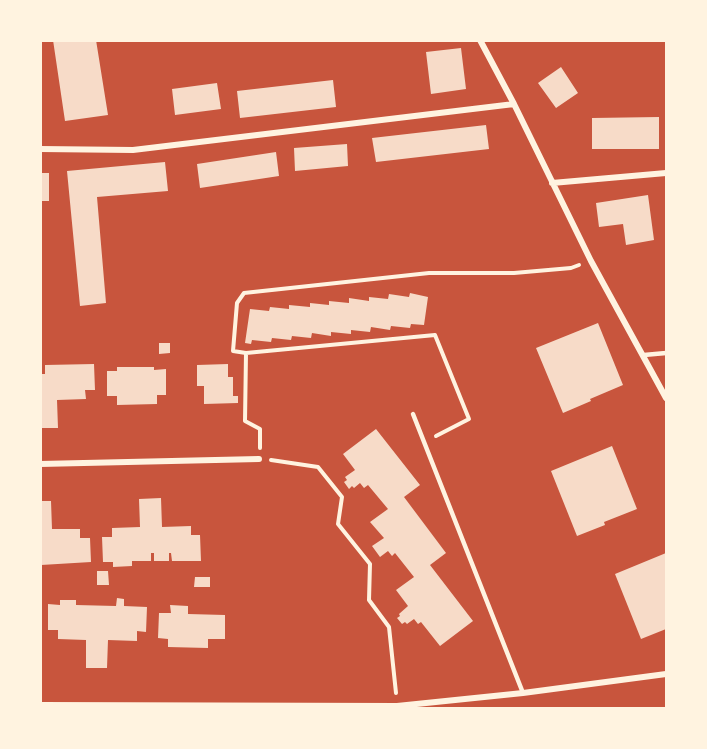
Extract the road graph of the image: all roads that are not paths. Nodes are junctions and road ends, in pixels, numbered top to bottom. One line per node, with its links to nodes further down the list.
1 (480, 40): 2 (street)
2 (513, 104): 3 (street); 5 (street)
3 (40, 149)
4 (666, 173): 5 (street)
5 (552, 183): 7 (street)
6 (666, 353): 7 (lane)
7 (644, 356): 8 (street)
8 (666, 398)
9 (414, 414): 13 (lane)
10 (259, 459): 11 (street)
11 (40, 464)
12 (666, 674): 13 (street)
13 (523, 693): 14 (street)
14 (40, 705)

